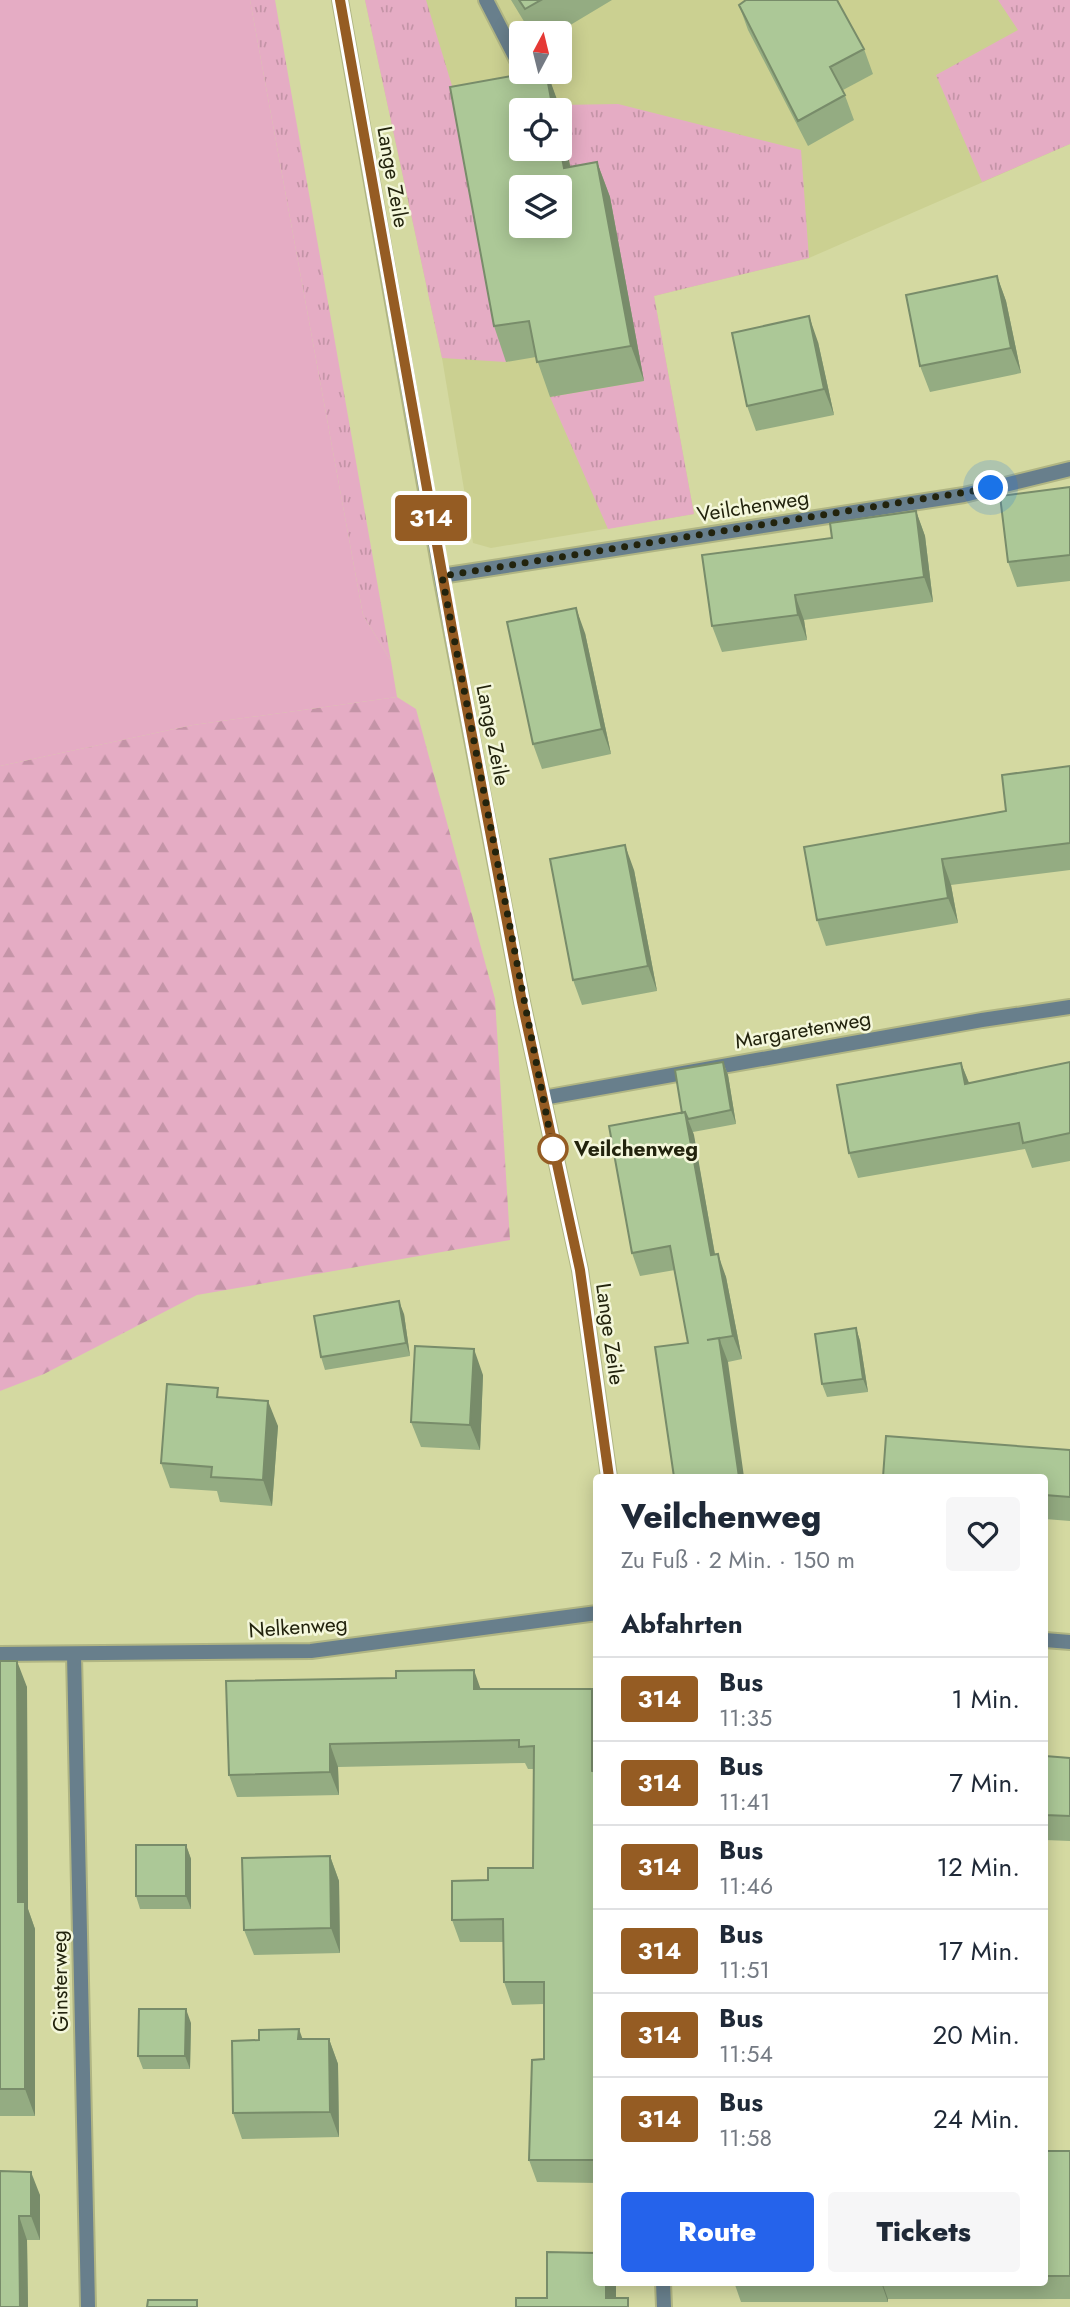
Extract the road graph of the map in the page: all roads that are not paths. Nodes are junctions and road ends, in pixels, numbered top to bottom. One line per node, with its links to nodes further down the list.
1 (340, 0): 5 (street, Lange Zeile)
2 (486, 0): 3 (street)
3 (509, 45)
4 (1070, 469): 5 (street, Veilchenweg)
5 (442, 576): 7 (street, Lange Zeile)
6 (1070, 1007): 7 (street, Margaretenweg)
7 (543, 1098): 8 (street, Lange Zeile)
8 (609, 1474)
9 (593, 1614): 13 (street, Nelkenweg)
10 (1048, 1640): 11 (street)
11 (1070, 1642)
12 (0, 1654): 13 (street, Nelkenweg)
13 (74, 1654): 15 (street, Ginsterweg)
14 (663, 2286): 16 (street)
15 (88, 2307)
16 (664, 2307)

